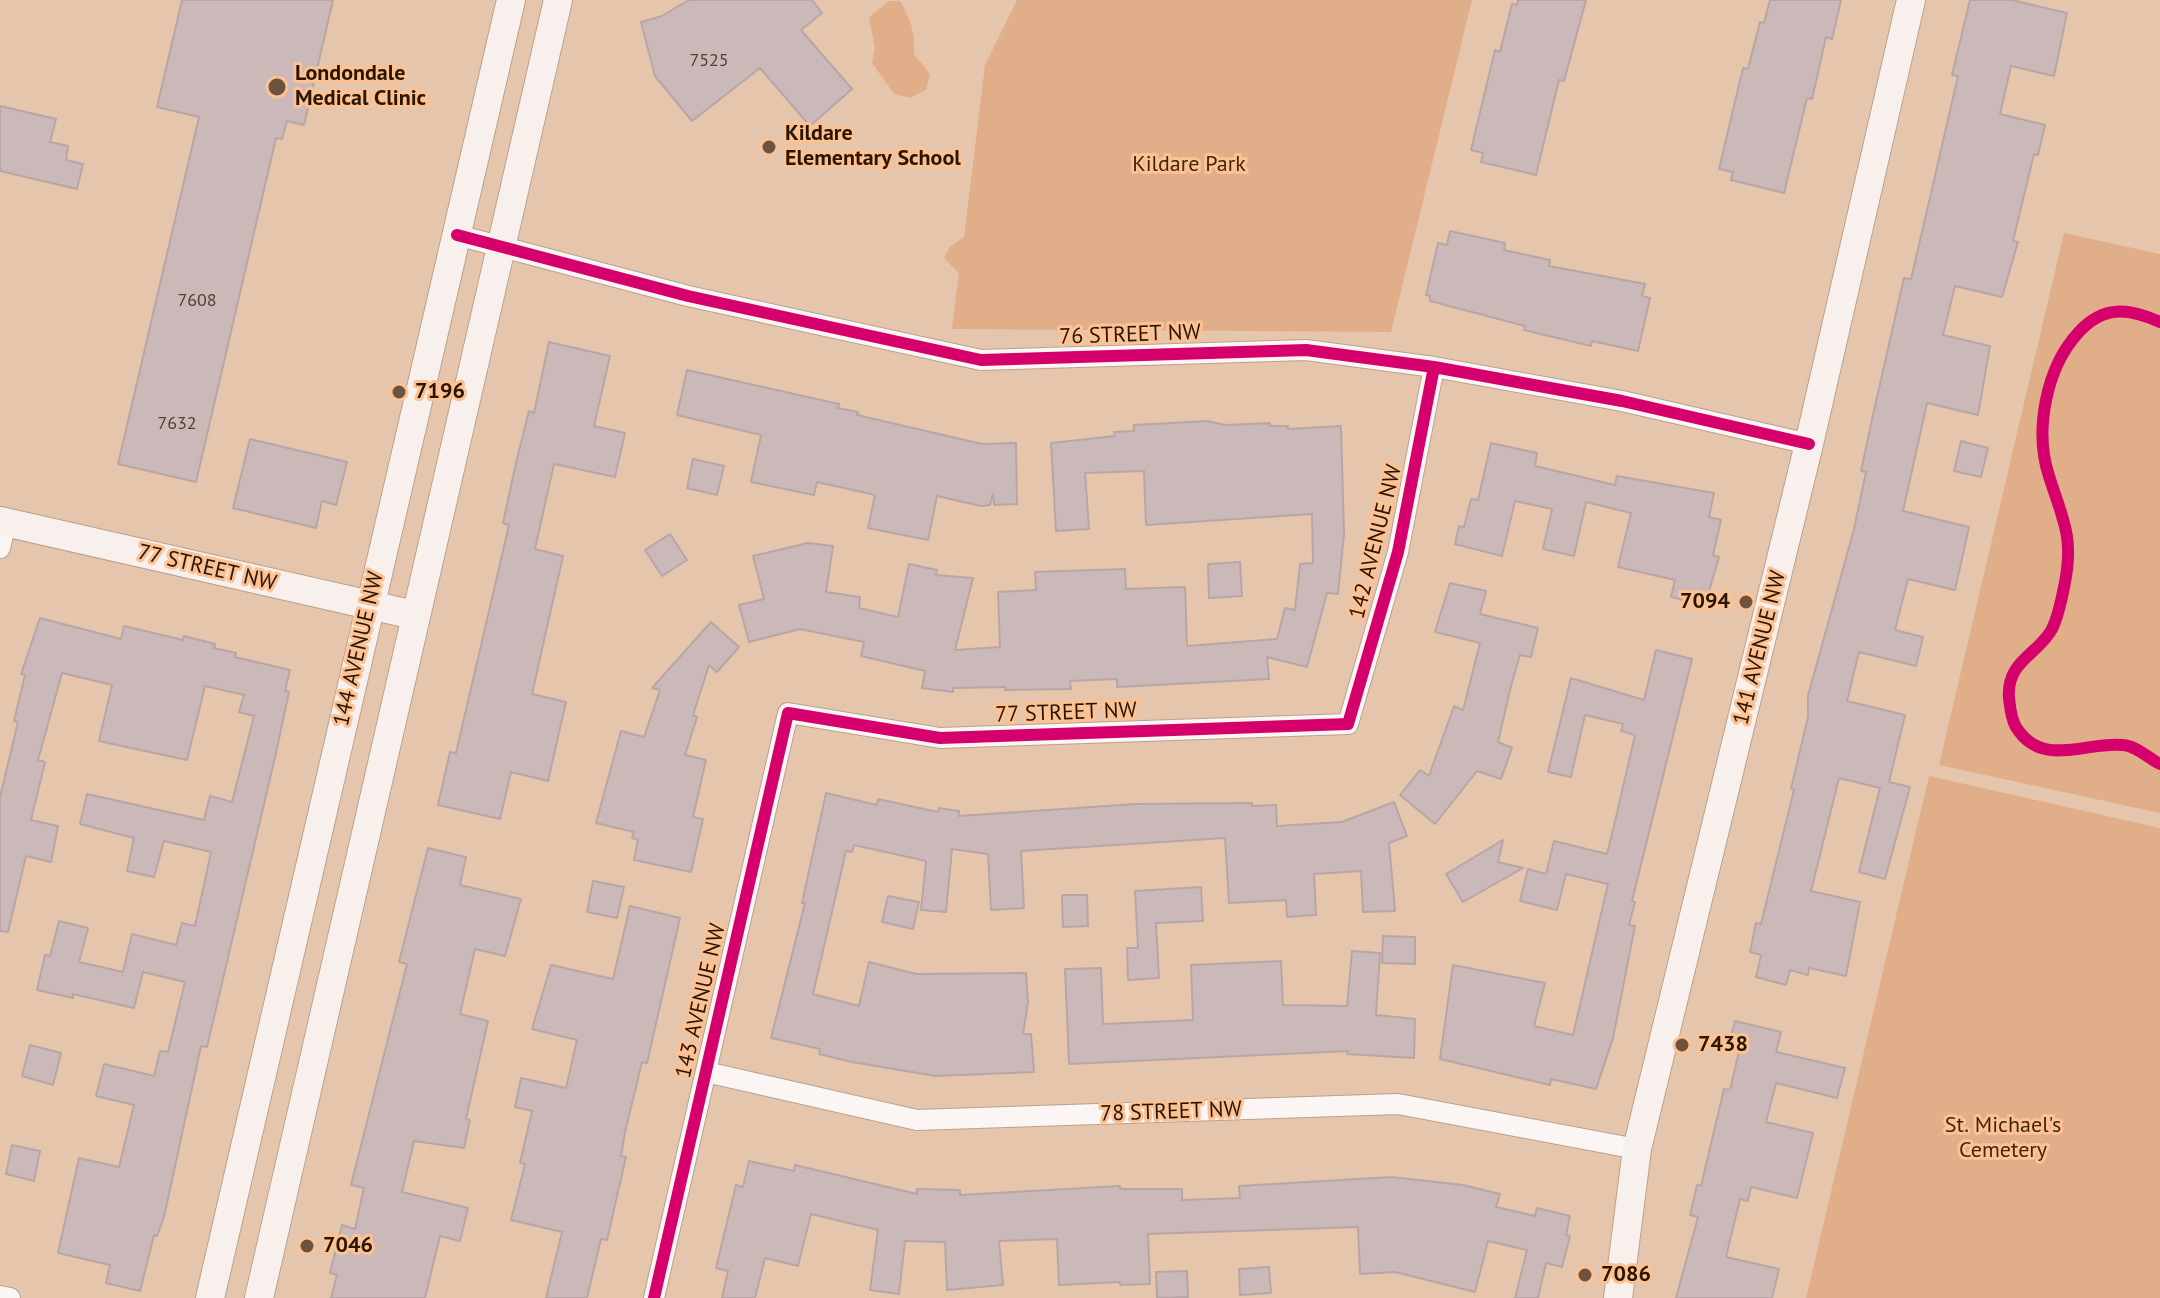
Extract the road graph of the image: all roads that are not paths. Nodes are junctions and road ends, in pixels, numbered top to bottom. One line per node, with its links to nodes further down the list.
1 (511, 0): 4 (street, 144 AVENUE NW)
2 (558, 0): 5 (street, 144 AVENUE NW)
3 (1911, 0): 7 (street, 141 AVENUE NW)
4 (457, 235): 5 (street, 76 STREET NW); 9 (street, 144 AVENUE NW)
5 (502, 247): 6 (street, 76 STREET NW); 10 (street, 144 AVENUE NW)
6 (1434, 367): 7 (street, 76 STREET NW); 12 (street, 142 AVENUE NW)
7 (1809, 444): 14 (street, 141 AVENUE NW)
8 (2, 530): 9 (street, 77 STREET NW)
9 (369, 605): 10 (street, 77 STREET NW); 17 (street, 144 AVENUE NW)
10 (414, 615): 18 (street, 144 AVENUE NW)
11 (788, 713): 12 (street, 77 STREET NW); 13 (street, 143 AVENUE NW)
12 (1348, 724)
13 (706, 1072): 14 (street, 78 STREET NW); 19 (street, 143 AVENUE NW)
14 (1637, 1149): 20 (street, 141 AVENUE NW)
15 (0, 1296): 16 (street)
16 (10, 1298)
17 (210, 1298)
18 (259, 1298)
19 (654, 1298)
20 (1618, 1298)

